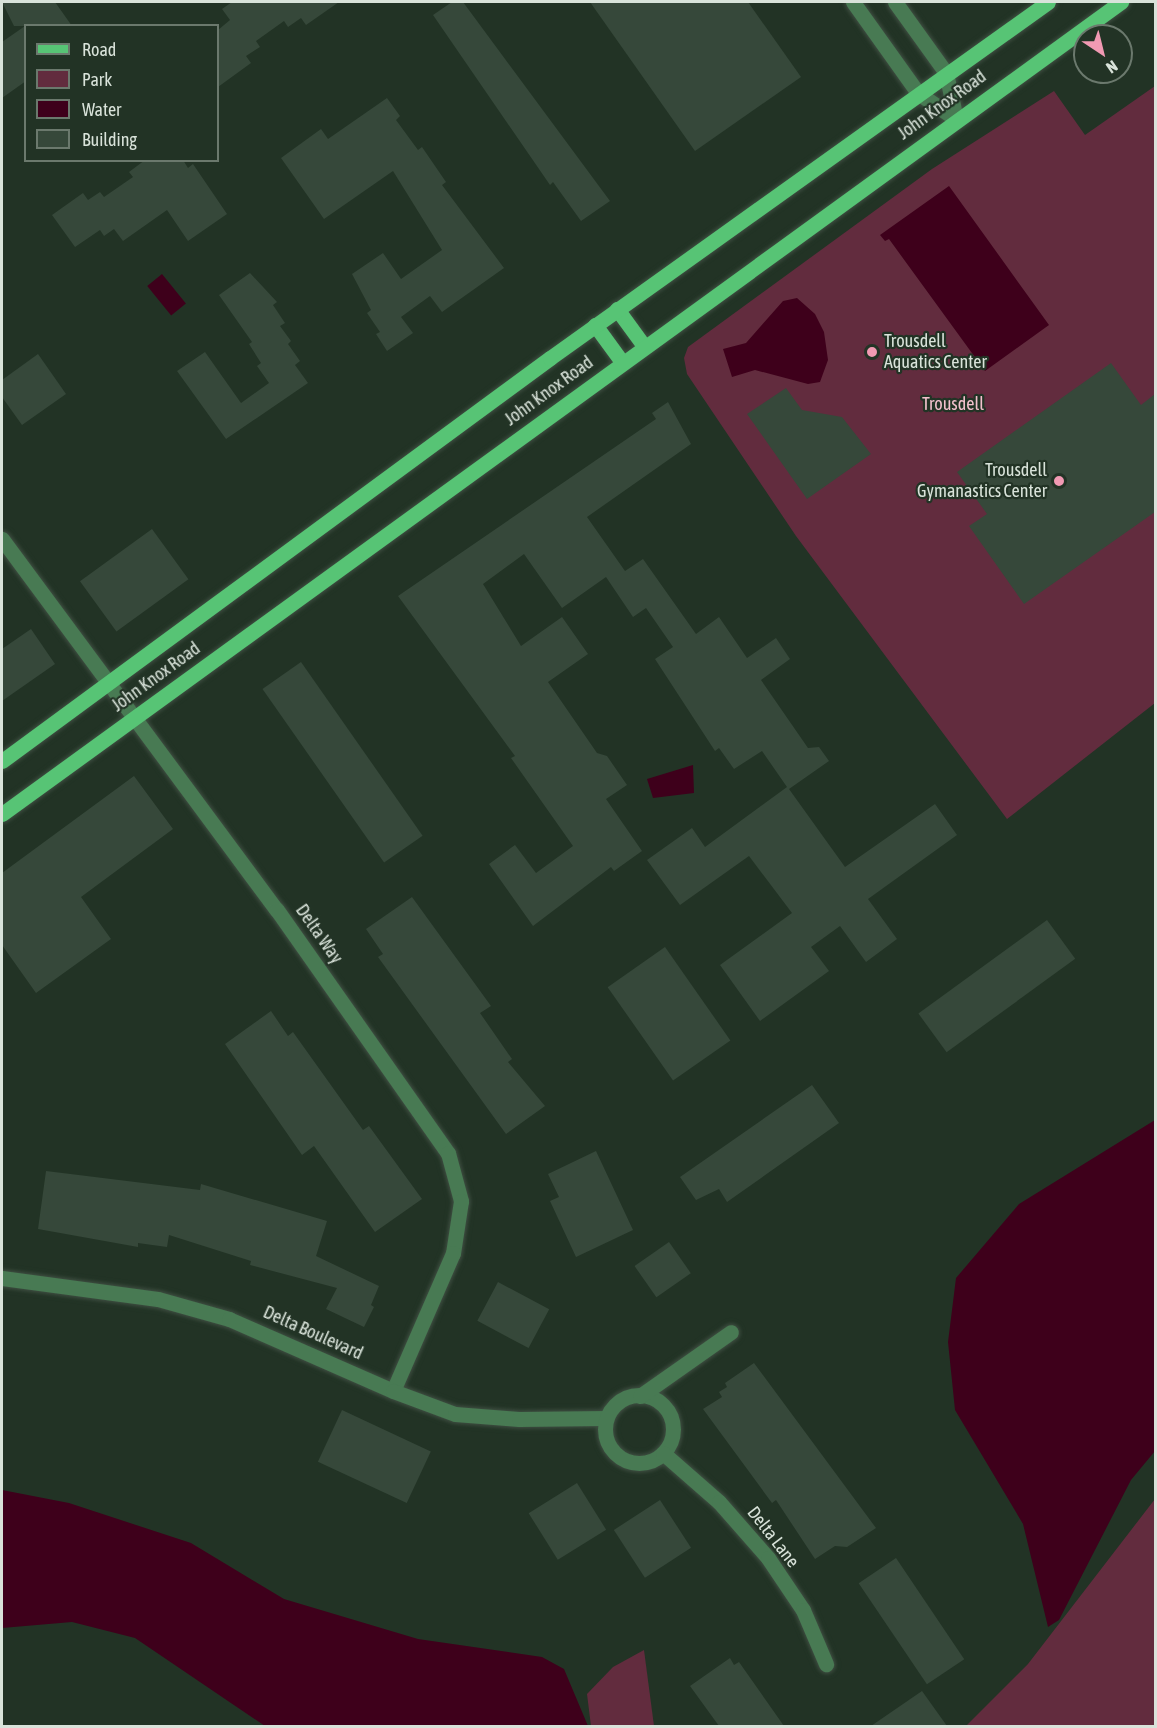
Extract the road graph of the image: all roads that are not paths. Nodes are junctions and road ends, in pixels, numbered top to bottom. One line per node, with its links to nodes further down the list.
1 (853, 2): 6 (street)
2 (895, 2): 5 (street)
3 (1047, 2): 5 (main road, John Knox Road)
4 (1121, 2): 7 (main road, John Knox Road)
5 (946, 74): 6 (main road, John Knox Road); 7 (street)
6 (918, 93): 7 (street); 8 (main road, John Knox Road)
7 (957, 118): 10 (main road, John Knox Road)
8 (618, 309): 9 (main road, John Knox Road); 10 (main road)
9 (595, 325): 11 (main road); 13 (main road, John Knox Road)
10 (644, 346): 11 (main road, John Knox Road)
11 (622, 362): 14 (main road, John Knox Road)
12 (2, 539): 13 (street, Delta Way)
13 (109, 684): 14 (street, Delta Way); 15 (main road, John Knox Road)
14 (136, 716): 16 (main road, John Knox Road); 19 (street, Delta Way)
15 (2, 761)
16 (2, 814)
17 (2, 1278): 19 (street, Delta Boulevard)
18 (731, 1332): 20 (street)
19 (393, 1391): 21 (street, Delta Boulevard)
20 (640, 1396): 21 (street); 22 (street)
21 (606, 1418): 22 (street)
22 (663, 1453): 23 (street, Delta Lane)
23 (826, 1664)

